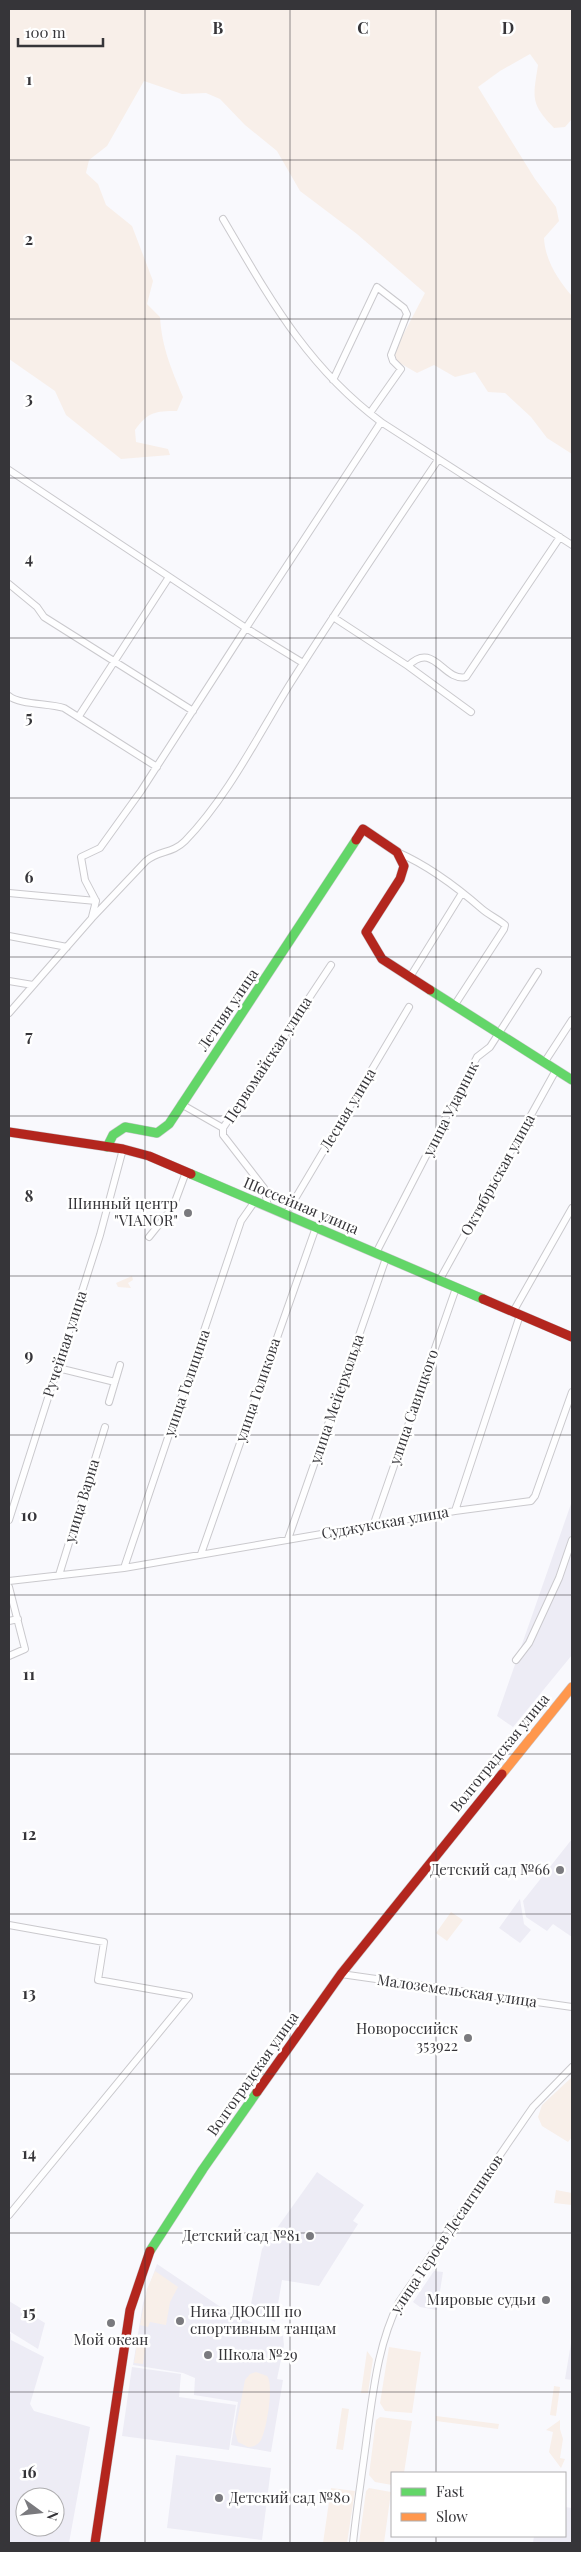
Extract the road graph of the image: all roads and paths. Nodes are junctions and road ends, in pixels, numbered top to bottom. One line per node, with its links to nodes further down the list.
1 (223, 219): 2 (street)
2 (333, 380): 3 (street); 3 (street)
3 (370, 413): 4 (street)
4 (381, 422): 5 (street); 12 (street)
5 (438, 460): 7 (street); 11 (street)
6 (9, 470): 9 (street)
7 (560, 537): 8 (street); 15 (street)
8 (572, 545)
9 (169, 577): 12 (street); 13 (street)
10 (9, 584): 13 (street)
11 (333, 617): 14 (street); 15 (street)
12 (246, 628): 14 (street); 17 (street)
13 (114, 662): 17 (street); 19 (street)
14 (303, 663): 25 (street)
15 (408, 666): 18 (street)
16 (9, 696): 19 (street)
17 (193, 711): 20 (street)
18 (471, 712)
19 (80, 716): 20 (street)
20 (157, 767): 24 (street)
21 (397, 852): 23 (street); 30 (street); 41 (street, Летняя улица)
22 (9, 893): 24 (street)
23 (462, 893): 30 (street); 33 (street)
24 (96, 901): 25 (street)
25 (92, 918): 27 (street)
26 (9, 936): 27 (street)
27 (67, 947): 32 (street)
28 (331, 965): 42 (street, Первомайская улица)
29 (538, 972): 37 (street, улица Ударник)
30 (410, 976): 33 (street)
31 (9, 981): 32 (street)
32 (33, 985): 35 (street)
33 (454, 1006): 37 (street)
34 (409, 1007): 50 (street, Лесная улица)
35 (9, 1013)
36 (572, 1020): 38 (street)
37 (497, 1034): 38 (street); 53 (street, улица Ударник)
38 (544, 1063): 39 (street)
39 (556, 1070): 40 (street); 55 (street, Октябрьская улица)
40 (572, 1080)
41 (181, 1104): 42 (street); 44 (street, Летняя улица)
42 (223, 1128): 48 (street, Первомайская улица)
43 (13, 1133): 44 (street, Шоссейная улица)
44 (107, 1147): 45 (street, Шоссейная улица)
45 (123, 1149): 46 (street, Шоссейная улица); 60 (street, Ручейная улица)
46 (186, 1172): 47 (street, Шоссейная улица); 52 (street)
47 (255, 1201): 48 (street, Шоссейная улица); 71 (street, улица Голицина)
48 (268, 1206): 50 (street, Шоссейная улица)
49 (572, 1208): 57 (street)
50 (286, 1214): 51 (street, Шоссейная улица)
51 (316, 1227): 53 (street, Шоссейная улица); 70 (street, улица Голикова)
52 (149, 1237)
53 (376, 1253): 54 (street, Шоссейная улица)
54 (386, 1258): 55 (street, Шоссейная улица); 68 (street, улица Мейерхольда)
55 (440, 1281): 56 (street, Шоссейная улица)
56 (456, 1288): 57 (street, Шоссейная улица); 67 (street, улица Савицкого)
57 (516, 1314): 58 (street, Шоссейная улица); 65 (street)
58 (572, 1337)
59 (120, 1365): 61 (street)
60 (58, 1368): 61 (street); 66 (street, Ручейная улица)
61 (115, 1382): 63 (street)
62 (572, 1392): 65 (street, Суджукская улица)
63 (109, 1402)
64 (105, 1427): 72 (street, улица Варна)
65 (455, 1511): 67 (street, Суджукская улица)
66 (9, 1520)
67 (372, 1526): 68 (street, Суджукская улица)
68 (288, 1539): 70 (street, Суджукская улица)
69 (572, 1540): 78 (street)
70 (201, 1554): 71 (street, Суджукская улица)
71 (124, 1568): 72 (street, Суджукская улица)
72 (59, 1575): 73 (street)
73 (9, 1580)
74 (9, 1587): 75 (street)
75 (18, 1619): 76 (street); 77 (street)
76 (9, 1621)
77 (9, 1656)
78 (516, 1660)
79 (572, 1686): 81 (street, Волгоградская улица)
80 (9, 1925): 84 (street)
81 (341, 1974): 82 (street, Малоземельская улица); 85 (street, Волгоградская улица)
82 (572, 2008)
83 (572, 2067): 86 (street, улица Героев Десантников)
84 (9, 2215)
85 (95, 2543)
86 (352, 2543)

